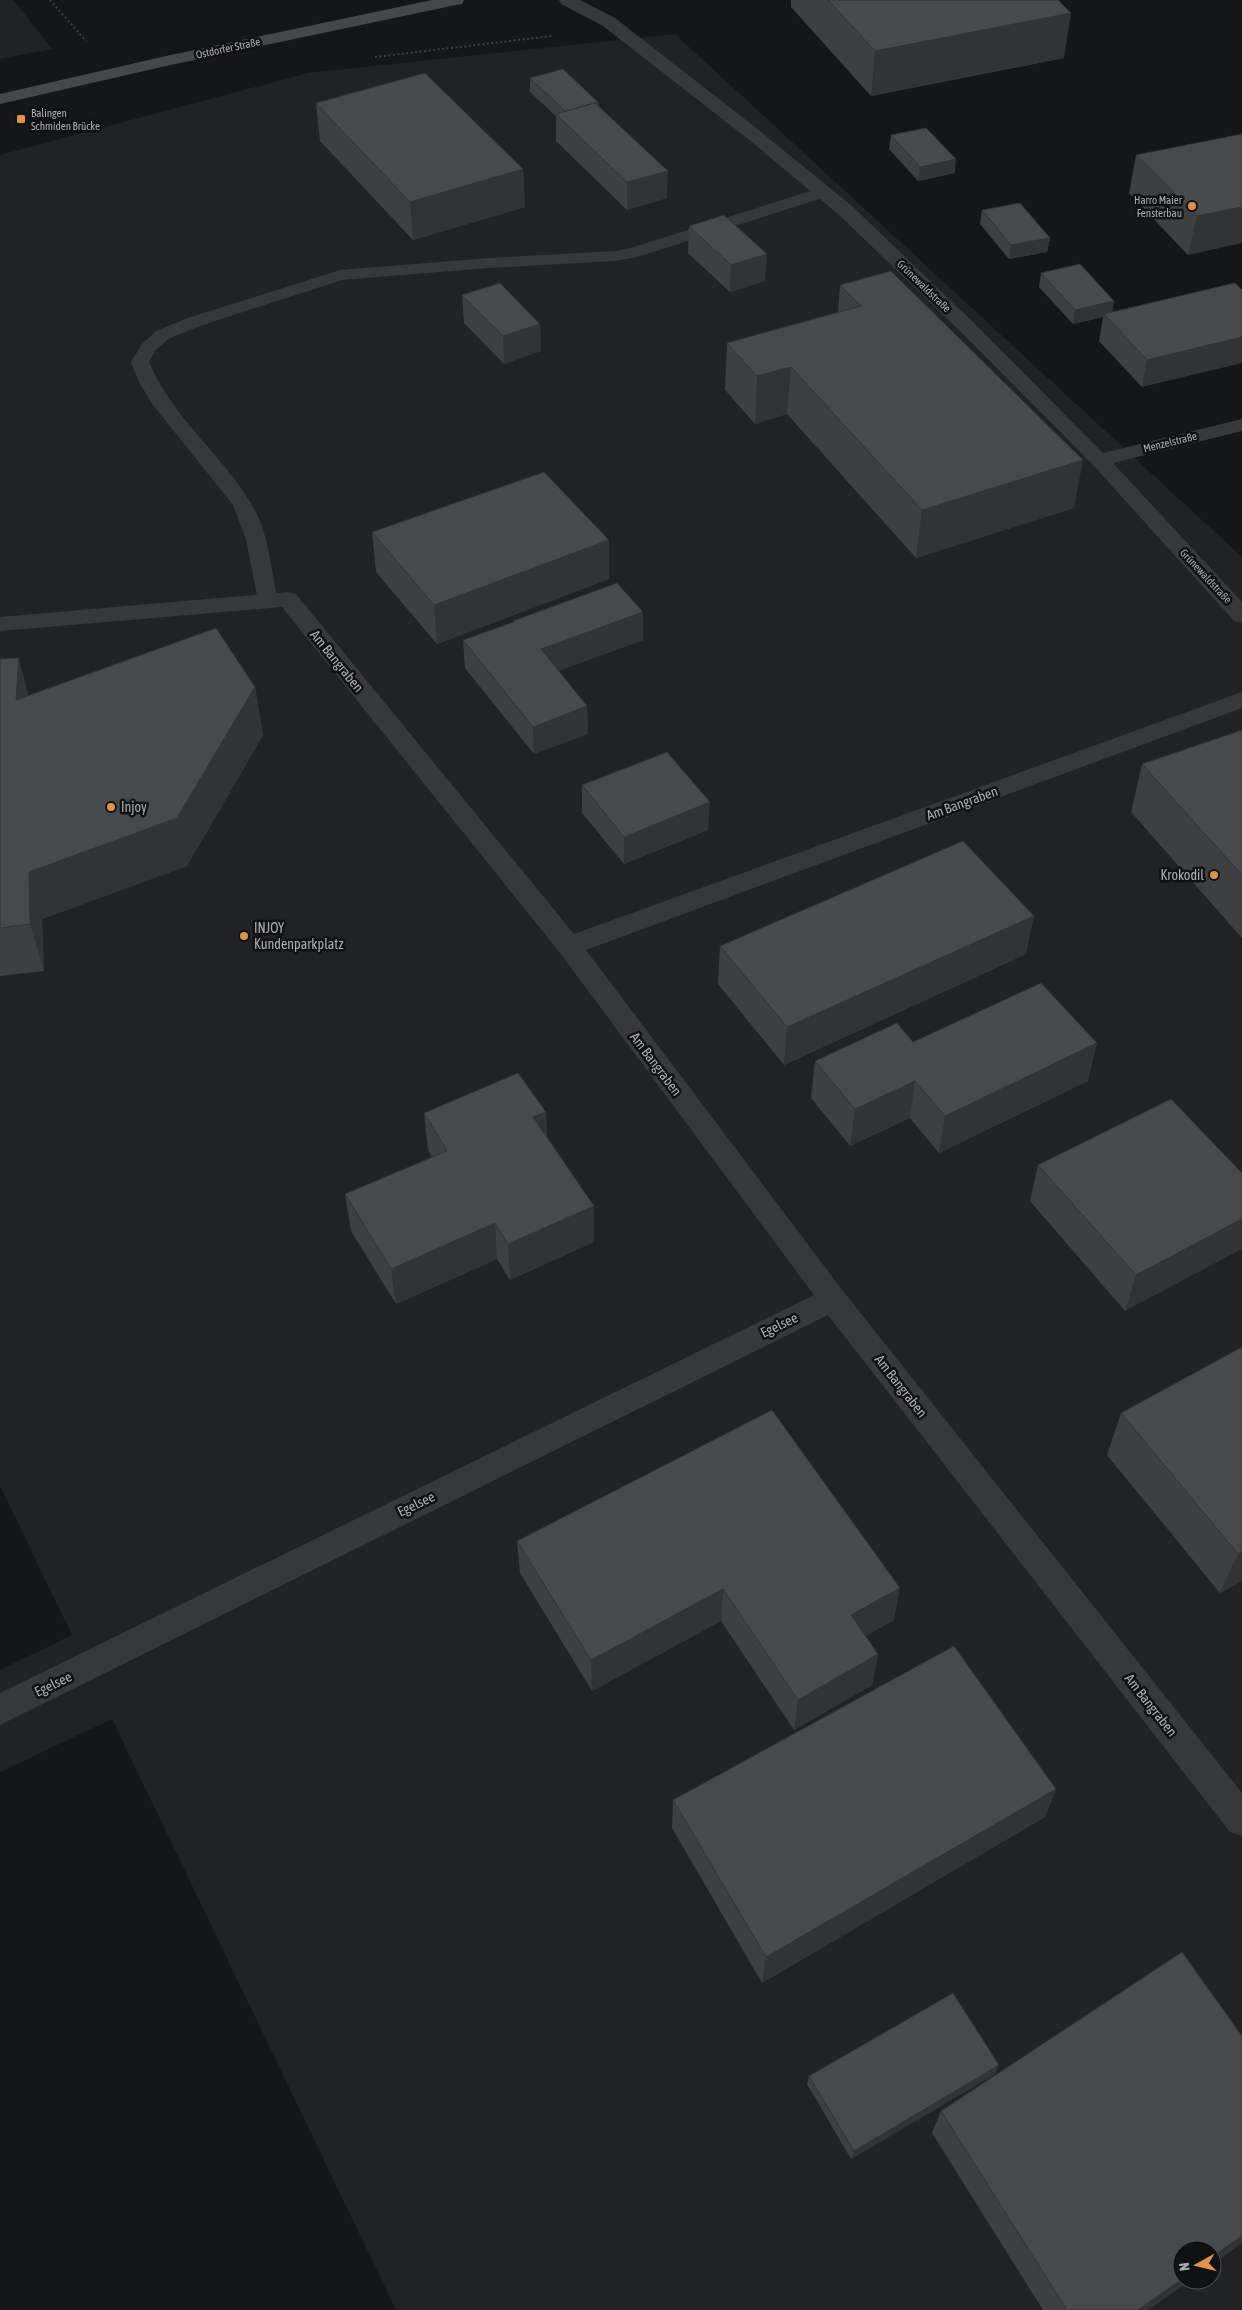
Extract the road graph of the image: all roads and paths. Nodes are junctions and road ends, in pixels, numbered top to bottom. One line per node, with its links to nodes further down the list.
1 (50, 0): 4 (path)
2 (456, 0): 5 (main road, Ostdorfer Straße)
3 (567, 0): 6 (street, Grünewaldstraße)
4 (92, 48)
5 (0, 99)
6 (823, 192): 8 (street, Grünewaldstraße); 9 (lane)
7 (1242, 425): 8 (street, Menzelstraße)
8 (1099, 460): 10 (street, Grünewaldstraße)
9 (268, 601): 11 (street, Am Bangraben); 13 (street, Am Bangraben)
10 (1242, 616)
11 (0, 624)
12 (1242, 700): 13 (street, Am Bangraben)
13 (568, 946): 14 (street, Am Bangraben)
14 (833, 1299): 15 (street, Egelsee); 16 (street, Am Bangraben)
15 (0, 1710)
16 (1242, 1820)

